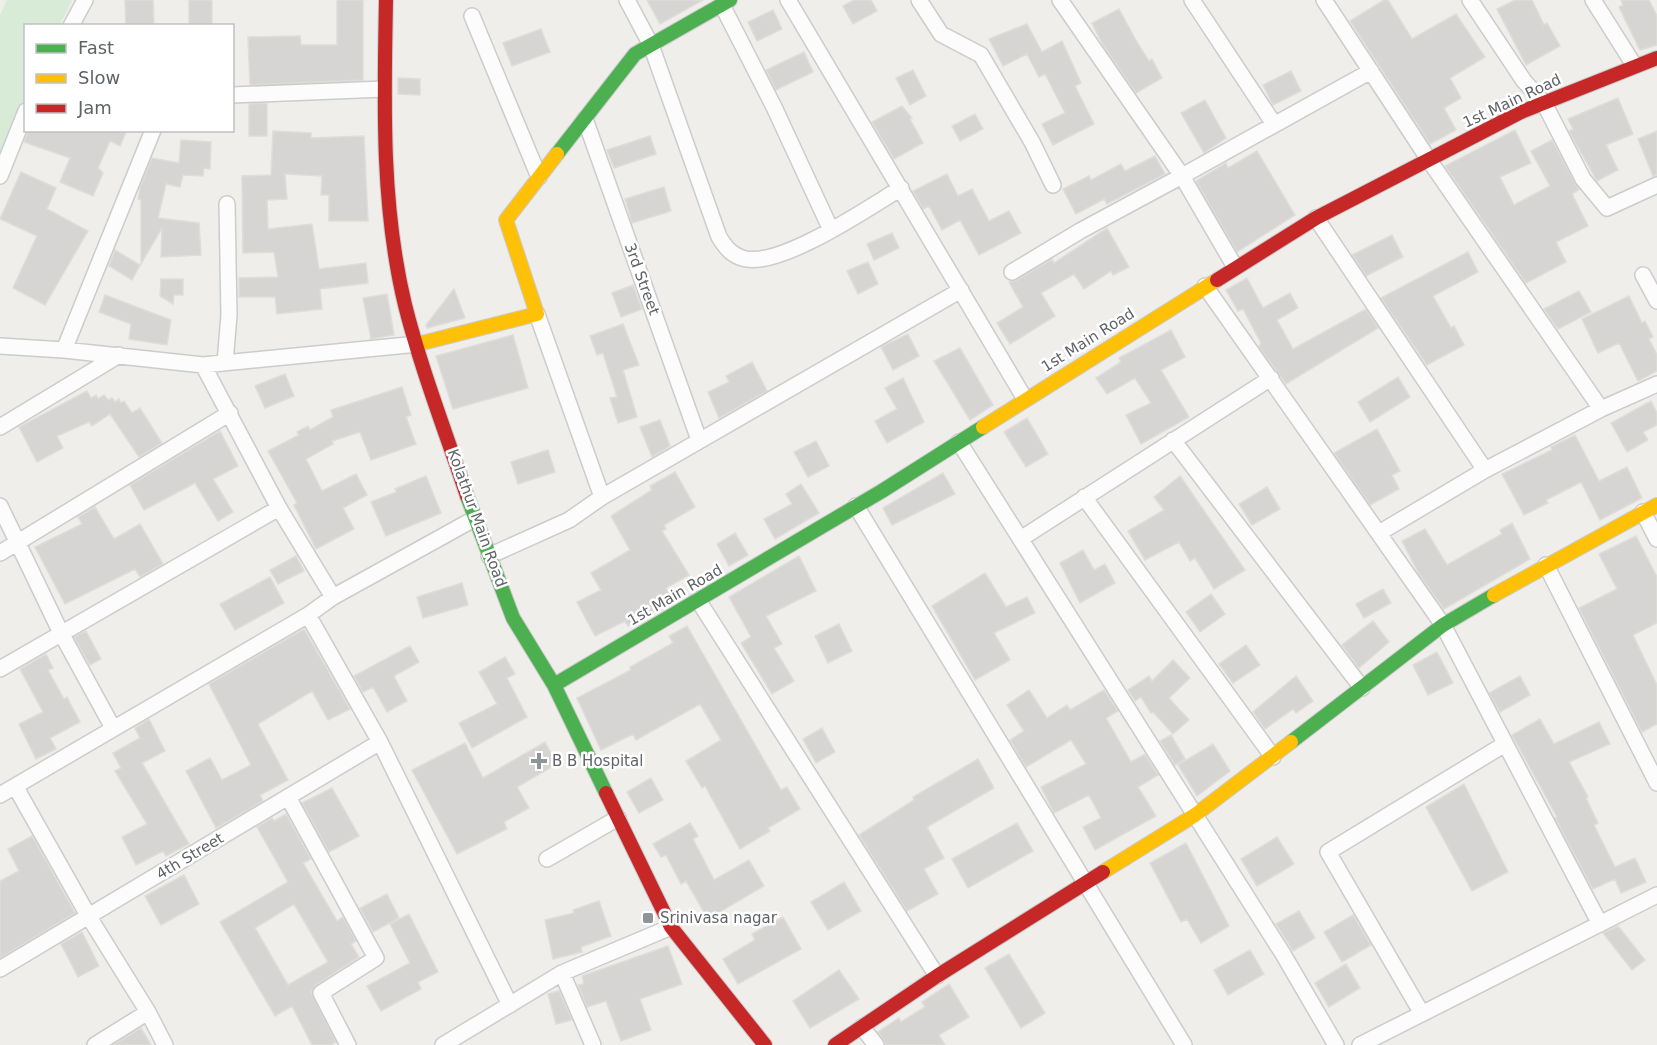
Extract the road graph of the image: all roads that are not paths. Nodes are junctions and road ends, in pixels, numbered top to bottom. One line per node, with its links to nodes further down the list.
1 (85, 0): 13 (street)
2 (386, 0): 18 (street, Kolathur Main Road)
3 (627, 0): 14 (street)
4 (788, 0): 31 (street)
5 (920, 0): 29 (street)
6 (1060, 0): 27 (street)
7 (1192, 0): 23 (street)
8 (1324, 0): 17 (street)
9 (1470, 0): 20 (street)
10 (1593, 0): 16 (street)
11 (717, 4): 14 (street); 34 (street)
12 (472, 16): 28 (street)
13 (72, 24)
14 (651, 45): 22 (street); 34 (street)
15 (1657, 58): 16 (street, 1st Main Road)
16 (1634, 65): 20 (street, 1st Main Road)
17 (1371, 71): 23 (street); 25 (street)
18 (384, 88): 19 (street); 42 (street, Kolathur Main Road)
19 (234, 94)
20 (1544, 103): 25 (street, 1st Main Road); 30 (street)
21 (24, 116): 26 (street)
22 (585, 119): 28 (street); 54 (street, 3rd Street)
23 (1274, 124): 27 (street)
24 (152, 132): 44 (street)
25 (1429, 160): 33 (street, 1st Main Road); 51 (street)
26 (0, 176)
27 (1182, 176): 35 (street); 36 (street)
28 (539, 177): 41 (street)
29 (1053, 185)
30 (1657, 186)
31 (901, 188): 34 (street); 39 (street)
32 (227, 204): 46 (street)
33 (1316, 218): 35 (street, 1st Main Road); 57 (street)
34 (831, 230)
35 (1235, 267): 38 (street, 1st Main Road)
36 (1012, 272)
37 (1643, 274): 40 (street)
38 (1205, 286): 48 (street); 50 (street, 1st Main Road)
39 (961, 290): 50 (street); 54 (street)
40 (1657, 301)
41 (537, 314): 42 (street); 58 (street)
42 (418, 344): 46 (street); 64 (street, Kolathur Main Road)
43 (0, 346): 44 (street)
44 (64, 350): 45 (street)
45 (118, 355): 47 (street); 53 (street)
46 (225, 363): 47 (street)
47 (203, 365): 52 (street)
48 (1271, 378): 55 (street); 65 (street)
49 (1657, 384): 51 (street)
50 (1025, 399): 56 (street, 1st Main Road)
51 (1601, 409): 57 (street)
52 (230, 413): 62 (street); 68 (street)
53 (0, 427)
54 (699, 440): 58 (street)
55 (1173, 440): 59 (street); 79 (street)
56 (959, 442): 61 (street, 1st Main Road); 66 (street)
57 (1485, 470): 65 (street)
58 (602, 497): 70 (street)
59 (1084, 497): 66 (street); 83 (street)
60 (0, 506): 68 (street)
61 (856, 506): 73 (street, 1st Main Road); 91 (street)
62 (279, 508): 72 (street); 76 (street)
63 (1650, 508): 67 (street); 71 (street)
64 (474, 519): 70 (street, Kolathur Main Road); 72 (street)
65 (1379, 533): 75 (street)
66 (1022, 538): 88 (street)
67 (1657, 539)
68 (20, 542): 69 (street); 76 (street)
69 (0, 554)
70 (489, 556): 78 (street, Kolathur Main Road)
71 (1546, 565): 75 (street); 84 (street)
72 (333, 597): 74 (street)
73 (698, 600): 78 (street, 1st Main Road); 98 (street)
74 (308, 615): 80 (street); 81 (street)
75 (1443, 625): 79 (street); 82 (street)
76 (61, 633): 77 (street); 80 (street)
77 (0, 669)
78 (554, 685): 89 (street, Kolathur Main Road)
79 (1362, 688): 83 (street)
80 (113, 728): 85 (street)
81 (380, 742): 87 (street, 4th Street); 99 (street)
82 (1505, 744): 94 (street); 101 (street)
83 (1273, 757): 88 (street)
84 (1656, 777)
85 (15, 786): 86 (street); 93 (street)
86 (0, 795)
87 (288, 797): 93 (street, 4th Street); 105 (street)
88 (1195, 815): 91 (street); 112 (street)
89 (618, 818): 90 (street); 95 (street, Kolathur Main Road)
90 (547, 858)
91 (1086, 885): 98 (street); 111 (street)
92 (1657, 895): 94 (street)
93 (90, 917): 96 (street, 4th Street); 100 (street)
94 (1600, 924): 101 (street)
95 (671, 927): 97 (street); 108 (street, Kolathur Main Road)
96 (0, 969)
97 (562, 974): 99 (street); 107 (street)
98 (937, 976): 102 (street)
99 (510, 1005): 106 (street)
100 (148, 1012): 103 (street); 104 (street)
101 (1421, 1012): 113 (street)
102 (862, 1027): 109 (street); 110 (street)
103 (94, 1045)
104 (165, 1045)
105 (348, 1045)
106 (443, 1045)
107 (593, 1045)
108 (765, 1045)
109 (835, 1045)
110 (876, 1045)
111 (1184, 1045)
112 (1336, 1045)
113 (1360, 1045)

